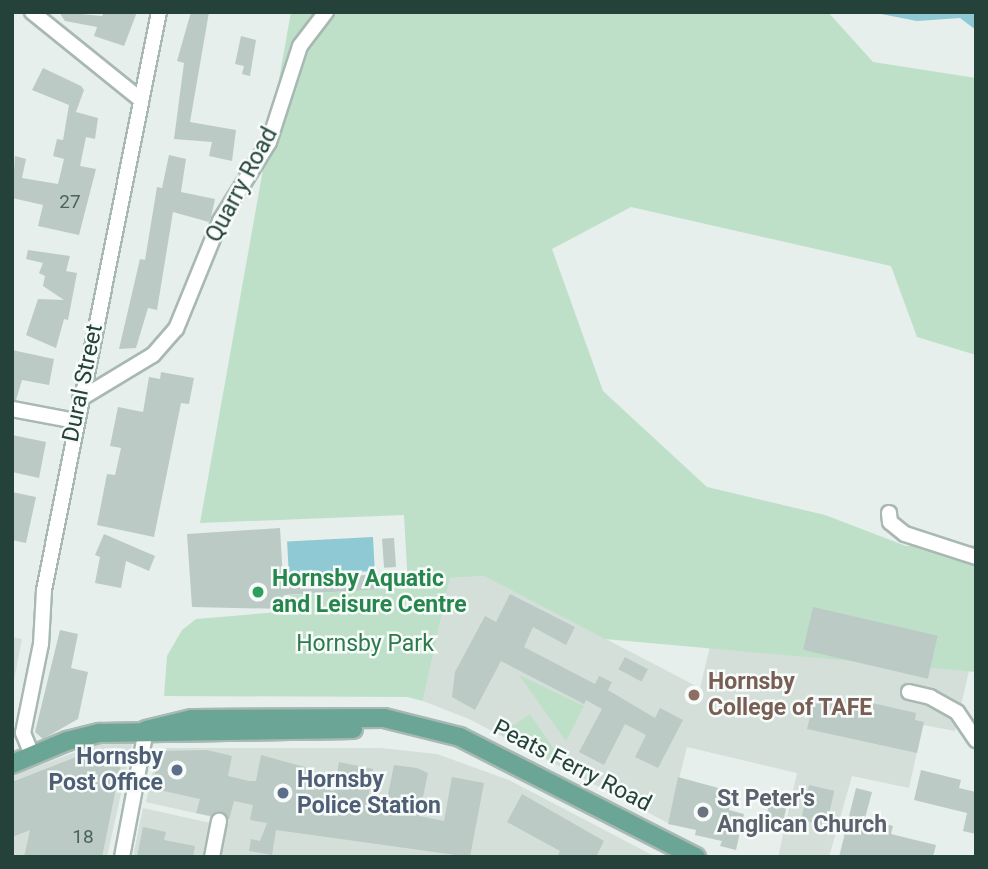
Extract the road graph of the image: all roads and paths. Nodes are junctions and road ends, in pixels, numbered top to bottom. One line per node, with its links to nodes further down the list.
1 (32, 12): 4 (street)
2 (159, 12): 4 (street, Dural Street)
3 (326, 12): 5 (street, Quarry Road)
4 (141, 100): 5 (street, Dural Street)
5 (80, 399): 7 (street, Dural Street)
6 (12, 409): 7 (street)
7 (75, 421): 13 (street, Dural Street)
8 (889, 513): 9 (street)
9 (976, 556)
10 (909, 692): 12 (street)
11 (146, 730): 13 (main road, Peats Ferry Road); 16 (street); 18 (main road, Peats Ferry Road)
12 (976, 740)
13 (32, 755): 14 (main road, Peats Ferry Road)
14 (12, 764)
15 (219, 821): 17 (street)
16 (122, 857)
17 (212, 857)
18 (696, 857)

